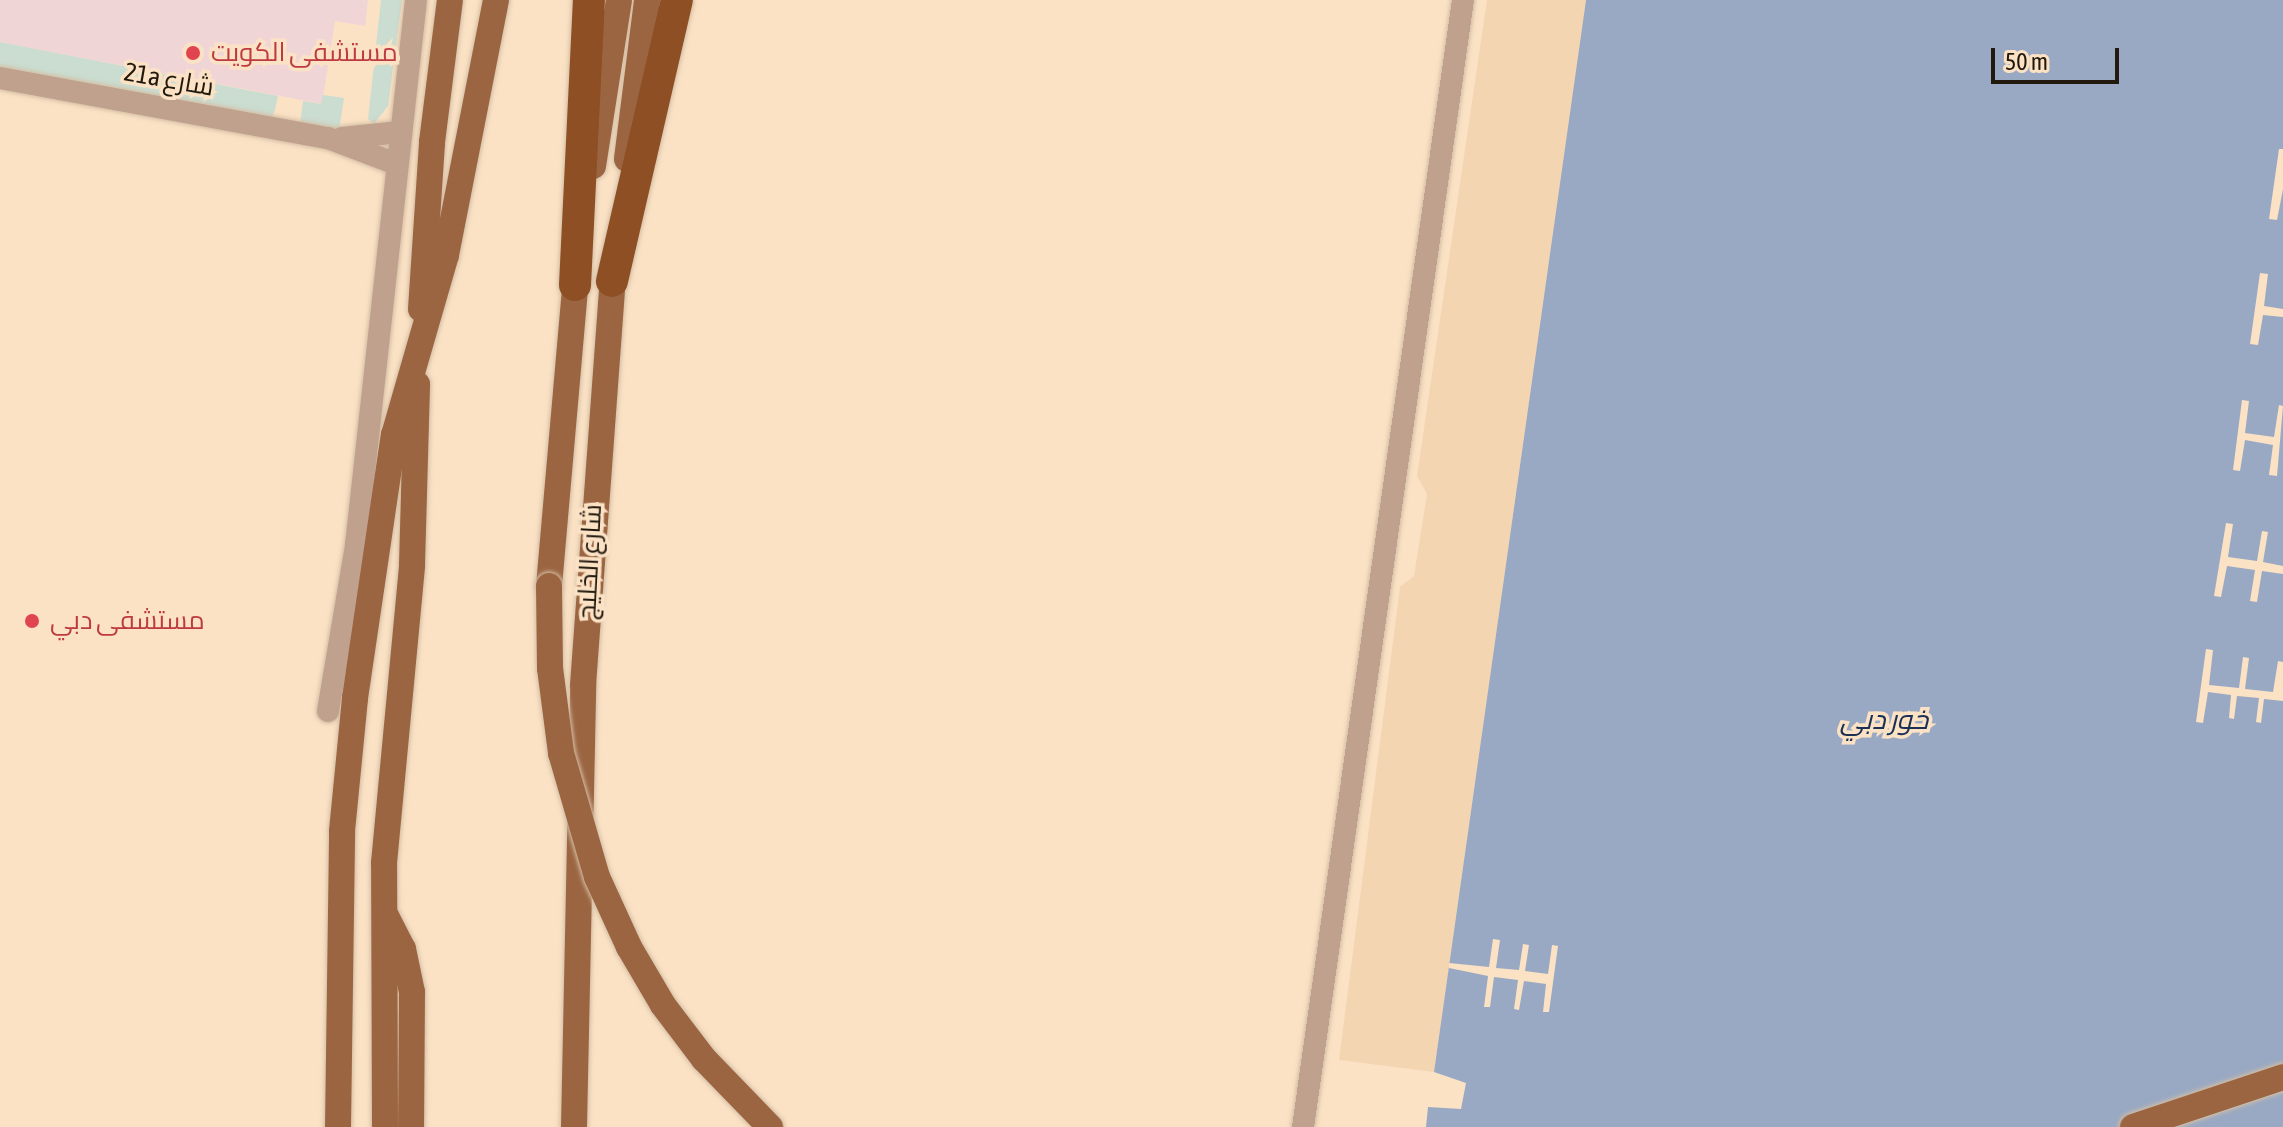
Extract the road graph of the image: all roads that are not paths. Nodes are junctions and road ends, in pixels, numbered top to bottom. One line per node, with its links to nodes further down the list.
1 (416, 0): 10 (street)
2 (450, 0): 15 (main road)
3 (496, 0): 15 (main road)
4 (589, 0): 14 (highway)
5 (619, 0): 14 (main road)
6 (647, 0): 13 (main road, شارع الخليج)
7 (677, 0): 13 (highway)
8 (1463, 0): 24 (street)
9 (0, 78): 11 (street, 21a شارع)
10 (400, 132): 11 (street, 21a شارع); 12 (street)
11 (328, 138): 12 (street, 21a شارع)
12 (396, 164): 16 (street)
13 (612, 281): 22 (main road, شارع الخليج)
14 (575, 285): 23 (main road, bridge)
15 (419, 348): 17 (main road); 19 (main road)
16 (328, 711)
17 (382, 909): 20 (main road); 21 (main road)
18 (2283, 1077): 25 (main road)
19 (339, 1118)
20 (382, 1120)
21 (411, 1127)
22 (574, 1127)
23 (770, 1127)
24 (1303, 1127)
25 (2133, 1127)

